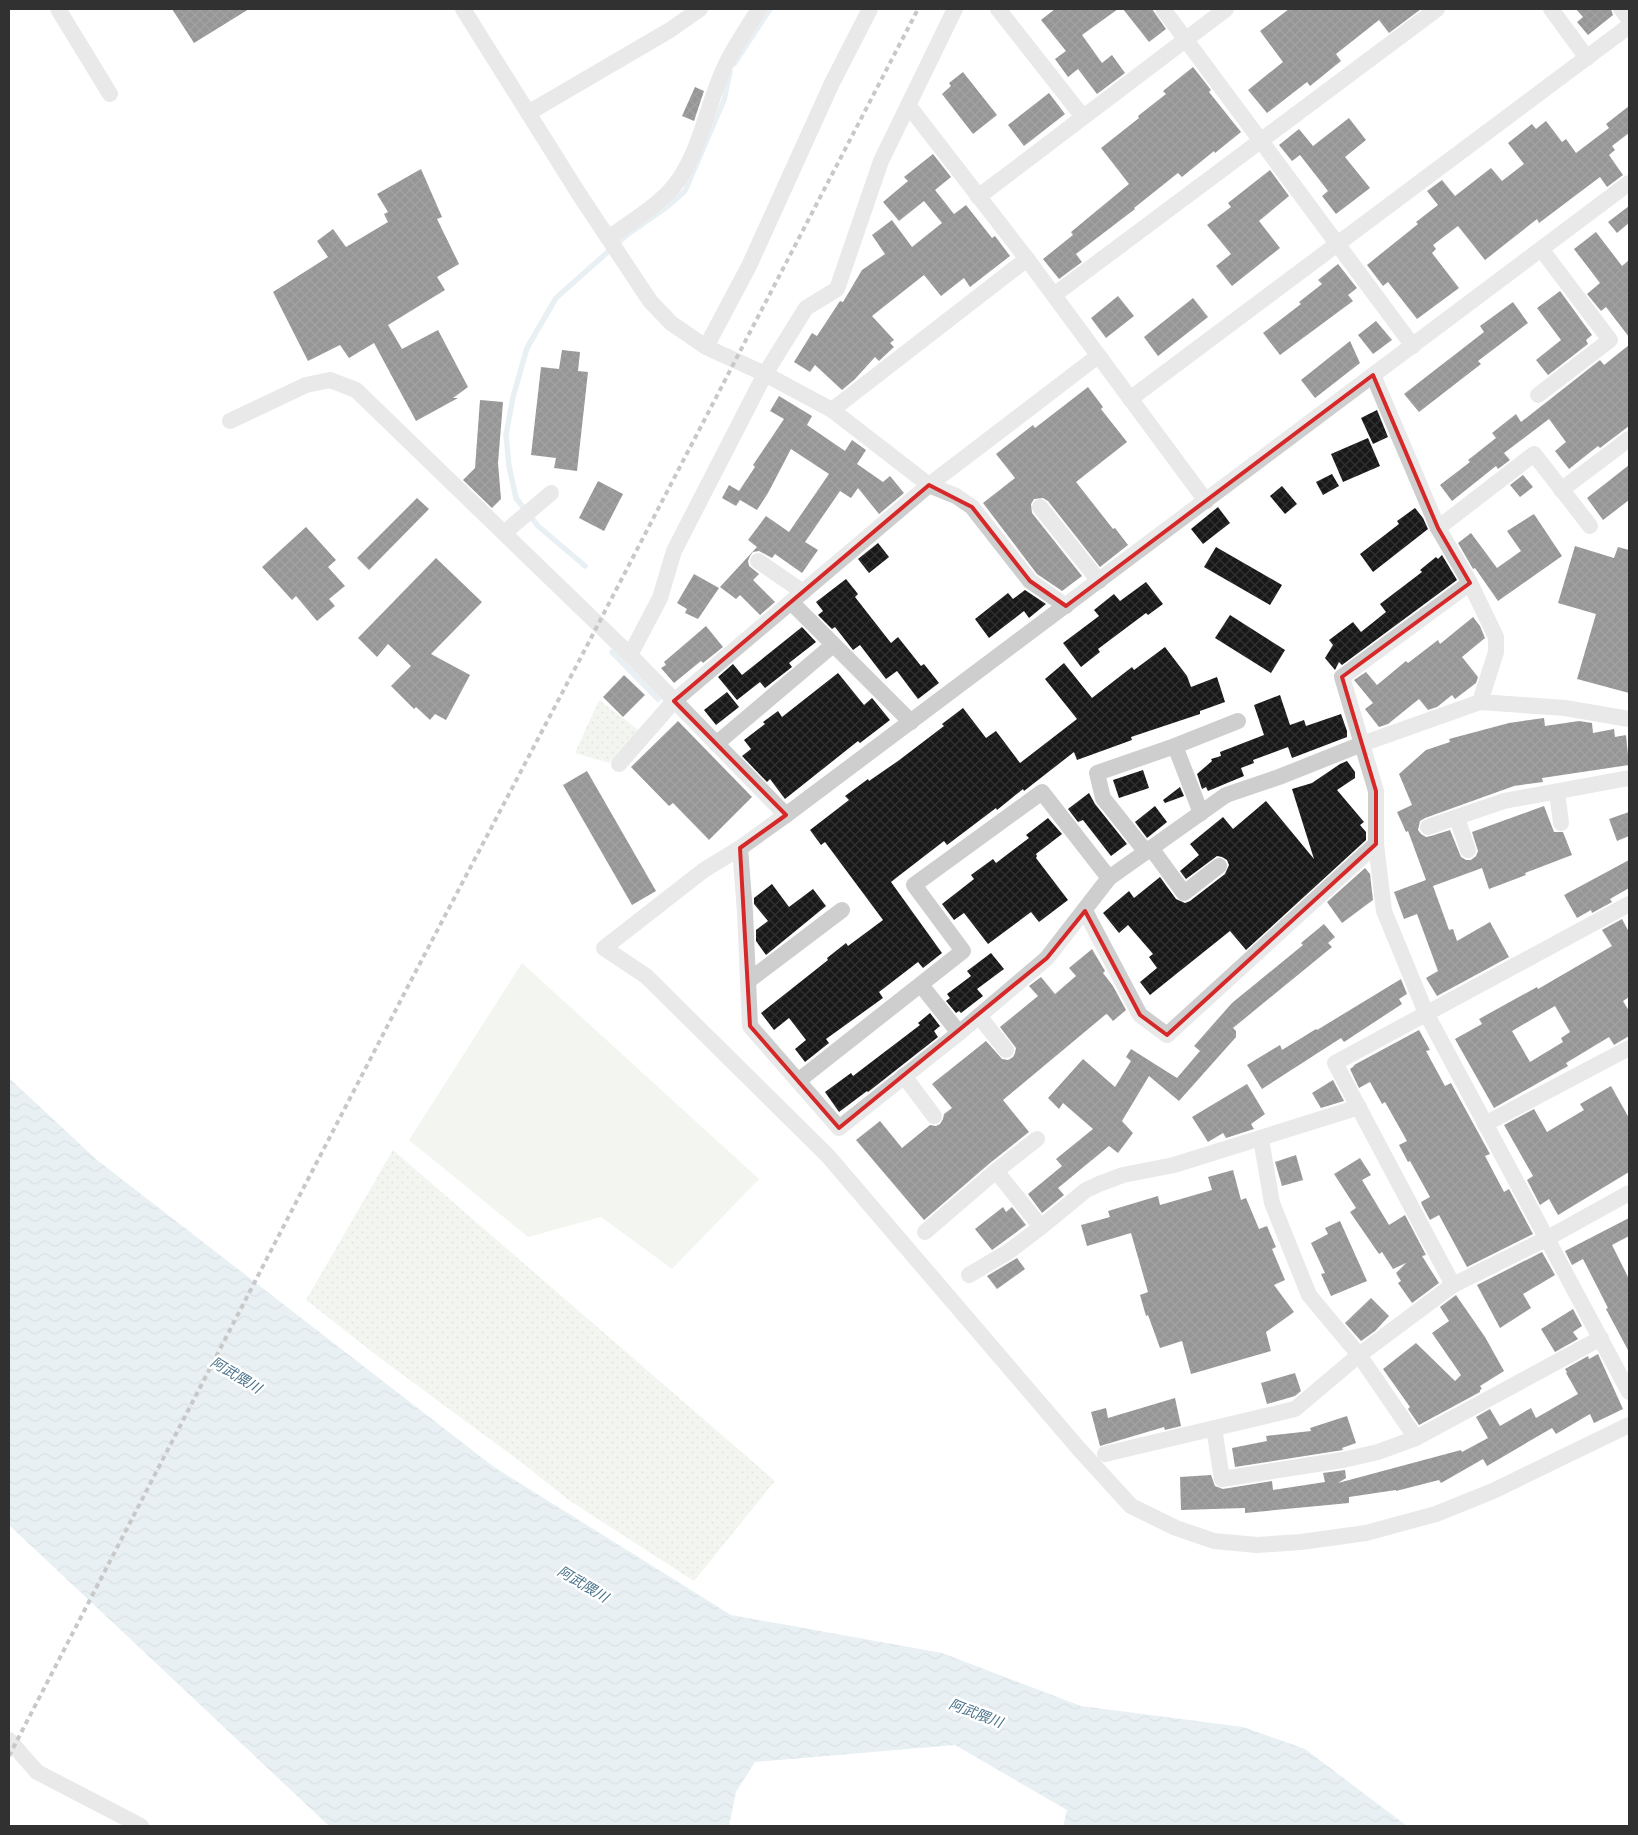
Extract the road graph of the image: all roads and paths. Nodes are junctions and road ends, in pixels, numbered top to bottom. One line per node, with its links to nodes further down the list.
1 (58, 9): 17 (street)
2 (463, 9): 19 (street)
3 (700, 9): 19 (street)
4 (759, 9): 24 (street)
5 (870, 9): 30 (street)
6 (955, 9): 18 (street)
7 (998, 9): 20 (street)
8 (1162, 9): 15 (street)
9 (1226, 9): 15 (street)
10 (1437, 9): 21 (street)
11 (1550, 9): 16 (street)
12 (1621, 9): 13 (street)
13 (1629, 19)
14 (1629, 26): 16 (street)
15 (1185, 39): 20 (street); 21 (street)
16 (1587, 58): 25 (street)
17 (110, 94)
18 (908, 105): 23 (street); 32 (street)
19 (528, 112): 24 (street)
20 (1083, 117): 23 (street)
21 (1261, 141): 25 (street); 28 (street)
22 (1629, 183): 26 (street)
23 (978, 197): 27 (street)
24 (608, 238): 30 (street)
25 (1336, 244): 29 (street); 35 (street)
26 (1541, 249): 29 (street); 34 (street)
27 (1027, 259): 28 (street); 36 (street)
28 (1054, 295): 31 (street)
29 (1413, 346): 33 (street)
30 (706, 347): 32 (street)
31 (1098, 356): 35 (street); 39 (street)
32 (765, 374): 36 (street); 53 (street)
33 (1373, 375): 42 (street); 45 (street)
34 (1538, 396)
35 (1130, 398): 42 (street)
36 (832, 410): 39 (street)
37 (230, 421): 46 (street)
38 (1629, 439): 40 (street)
39 (929, 485): 50 (street); 51 (street)
40 (1561, 490): 44 (street); 45 (street)
41 (551, 494): 46 (street)
42 (1206, 501): 48 (street)
43 (1040, 506): 48 (street)
44 (1590, 526)
45 (1438, 528): 49 (street)
46 (504, 533): 53 (street)
47 (758, 561): 50 (street)
48 (1099, 581): 51 (street)
49 (1470, 583): 55 (street); 60 (street)
50 (797, 597): 52 (street); 54 (street)
51 (1066, 606): 58 (street)
52 (833, 645): 58 (street); 59 (street)
53 (630, 655): 54 (street)
54 (674, 702): 59 (street); 62 (street)
55 (1480, 702): 56 (street); 60 (street)
56 (1629, 719)
57 (1238, 721): 61 (street)
58 (911, 722): 66 (street)
59 (716, 744): 66 (street)
60 (1362, 744): 65 (street); 70 (street)
61 (1174, 746): 65 (street); 72 (street)
62 (619, 764)
63 (1629, 778): 64 (street)
64 (1556, 792): 67 (street); 68 (street)
65 (1201, 813): 72 (street)
66 (786, 815): 71 (street)
67 (1457, 818): 69 (street); 73 (street)
68 (1561, 823)
69 (1428, 828)
70 (1376, 844): 78 (street); 81 (street)
71 (740, 848): 79 (street); 103 (street)
72 (1149, 850): 74 (street); 75 (street)
73 (1468, 850)
74 (1219, 866)
75 (1109, 878): 78 (street); 80 (street)
76 (1629, 904): 81 (street)
77 (842, 910): 79 (street)
78 (1085, 911): 82 (street)
79 (748, 981): 87 (street)
80 (920, 985): 83 (street); 87 (street)
81 (1426, 1013): 88 (street); 90 (street)
82 (979, 1016): 83 (street); 85 (street)
83 (959, 1033): 86 (street)
84 (1629, 1048): 90 (street)
85 (1006, 1050)
86 (904, 1076): 87 (street); 89 (street)
87 (798, 1081)
88 (1359, 1107): 91 (street); 99 (street)
89 (934, 1116)
90 (1486, 1124): 97 (street)
91 (1261, 1139): 95 (street); 101 (street)
92 (1037, 1140): 93 (street)
93 (996, 1171): 95 (street); 96 (street)
94 (1629, 1193): 97 (street)
95 (1041, 1227): 98 (street)
96 (925, 1232)
97 (1546, 1238): 99 (street); 100 (street)
98 (969, 1275)
99 (1453, 1284): 101 (street)
100 (1601, 1338): 102 (street); 105 (street)
101 (1359, 1355): 104 (street); 105 (street)
102 (1629, 1392)
103 (1629, 1425)
104 (1214, 1428): 105 (street); 106 (street)
105 (1416, 1438)
106 (1105, 1454)
107 (9, 1740): 108 (street)
108 (141, 1826)

